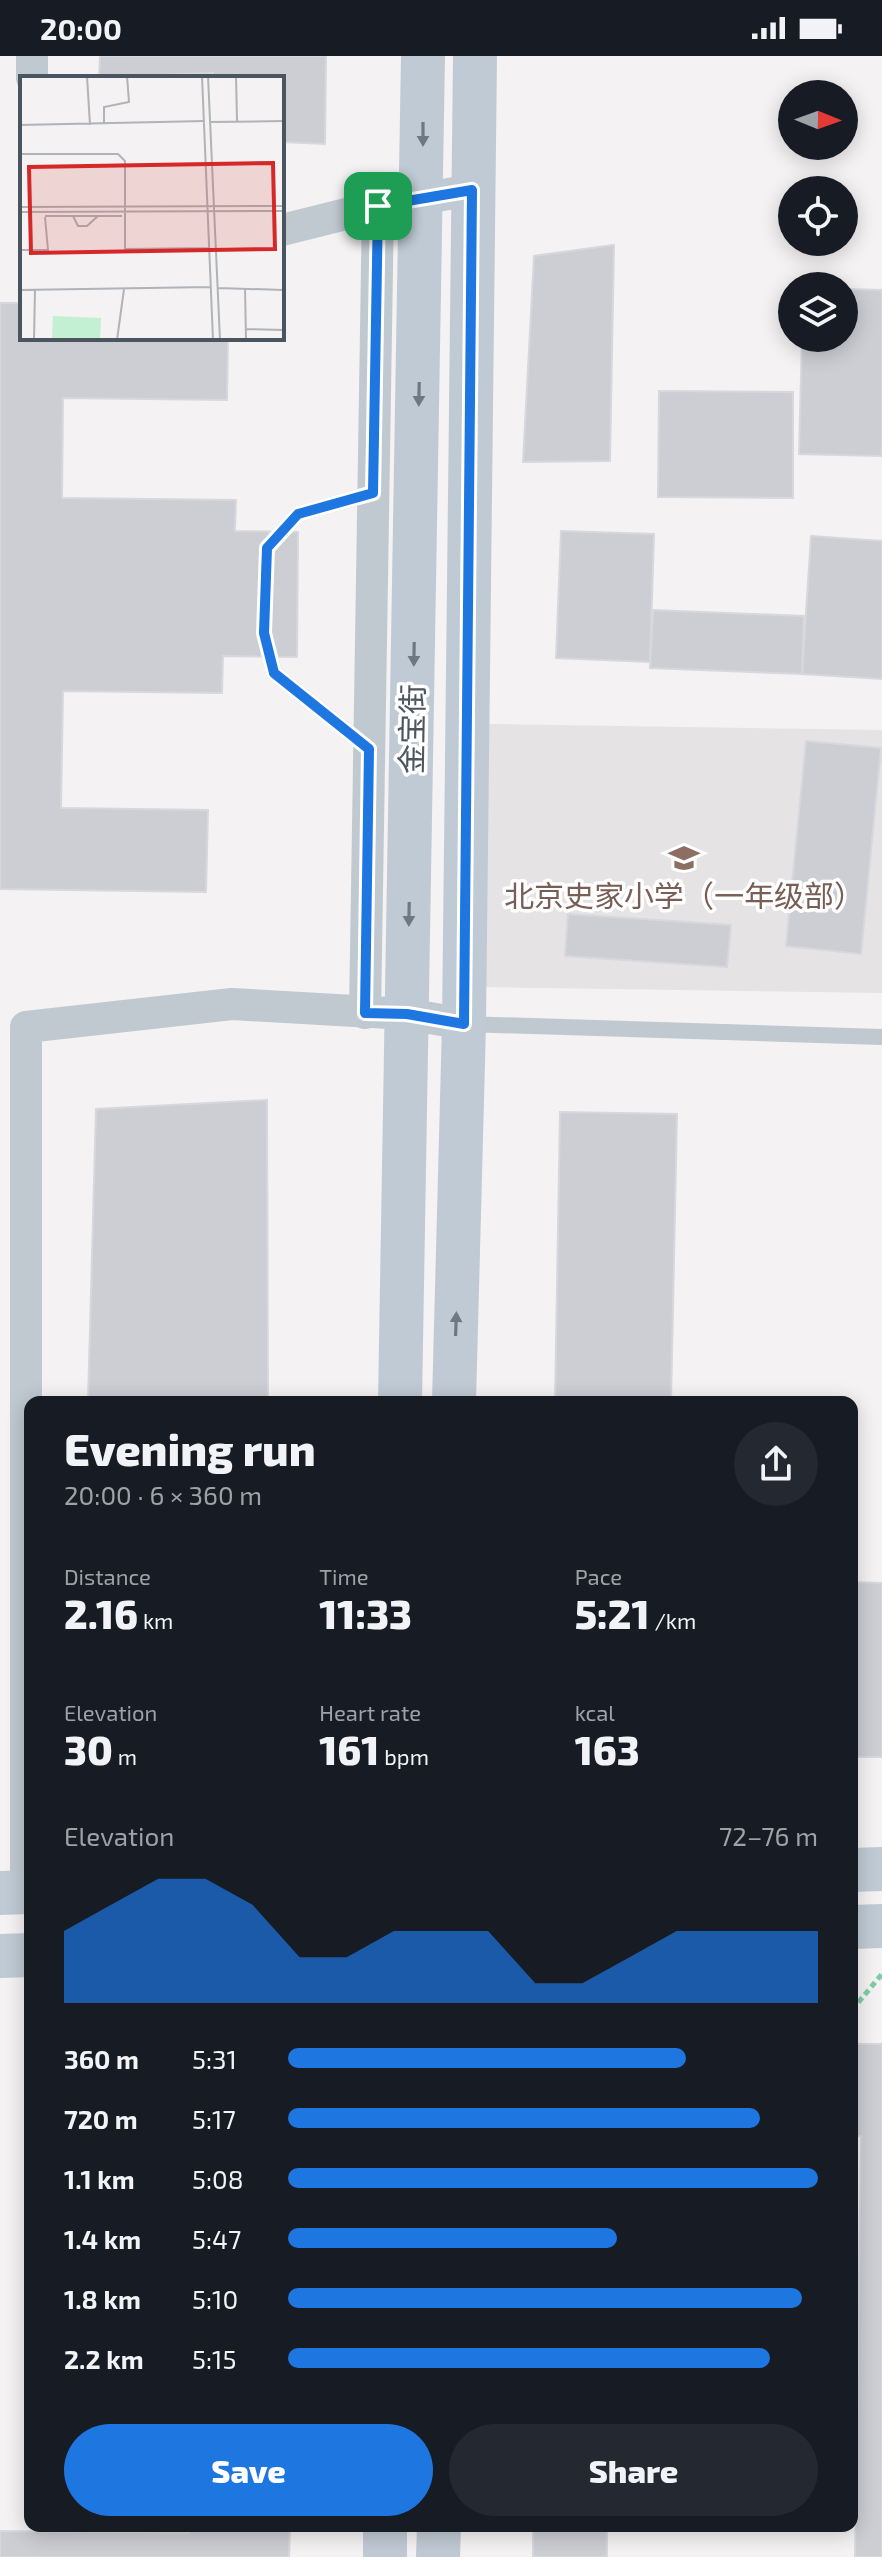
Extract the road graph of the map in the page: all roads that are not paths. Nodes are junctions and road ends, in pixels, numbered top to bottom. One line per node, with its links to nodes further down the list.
1 (423, 56): 4 (main road, 金宝街, one-way to 4)
2 (475, 56): 3 (main road, 金宝街)
3 (472, 190): 4 (street); 10 (main road, 金宝街)
4 (422, 198): 5 (street); 9 (main road, 金宝街, one-way to 9)
5 (378, 206): 6 (street); 7 (street)
6 (284, 230)
7 (373, 493): 8 (street); 8 (lane)
8 (369, 749): 9 (street)
9 (386, 1014): 10 (street); 12 (main road, 金宝街); 16 (street)
10 (464, 1024): 11 (lane); 13 (main road, 金宝街, one-way to 10)
11 (882, 1037)
12 (400, 1396)
13 (454, 1396)
14 (882, 1869): 15 (main road)
15 (858, 1870)
16 (19, 1893)
17 (882, 1926): 18 (main road)
18 (858, 1927)
19 (24, 1955): 20 (main road)
20 (0, 1956)
21 (385, 2532): 23 (main road)
22 (439, 2532): 24 (main road)
23 (385, 2557)
24 (438, 2557)

